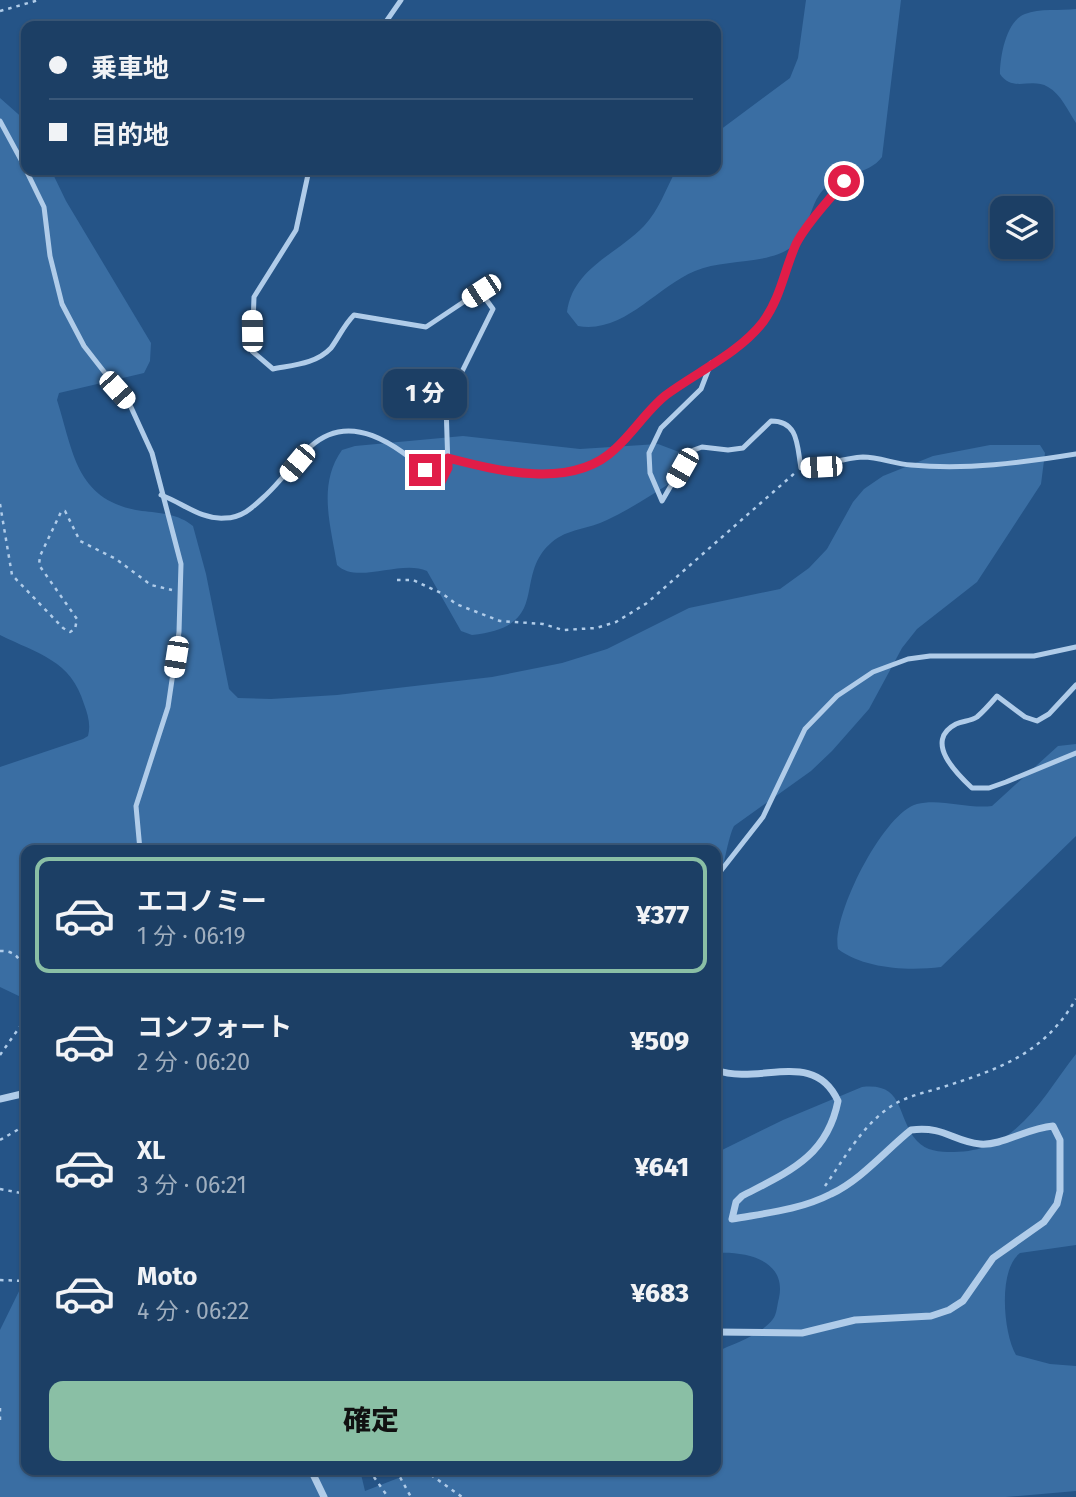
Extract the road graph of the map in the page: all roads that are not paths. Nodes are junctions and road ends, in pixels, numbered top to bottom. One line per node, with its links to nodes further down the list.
1 (401, 0): 2 (lane)
2 (386, 21)
3 (0, 121): 4 (lane)
4 (21, 161)
5 (28, 175): 11 (lane)
6 (308, 175): 10 (lane)
7 (844, 181): 8 (lane)
8 (711, 363): 9 (lane); 10 (lane)
9 (1076, 454)
10 (448, 458): 11 (lane)
11 (161, 495): 15 (lane)
12 (1076, 647): 16 (lane)
13 (1076, 685): 14 (lane)
14 (1076, 753)
15 (140, 845)
16 (721, 871)
17 (721, 1072): 20 (street)
18 (21, 1094): 19 (street)
19 (0, 1099)
20 (721, 1332)
21 (313, 1475): 22 (street)
22 (324, 1497)

